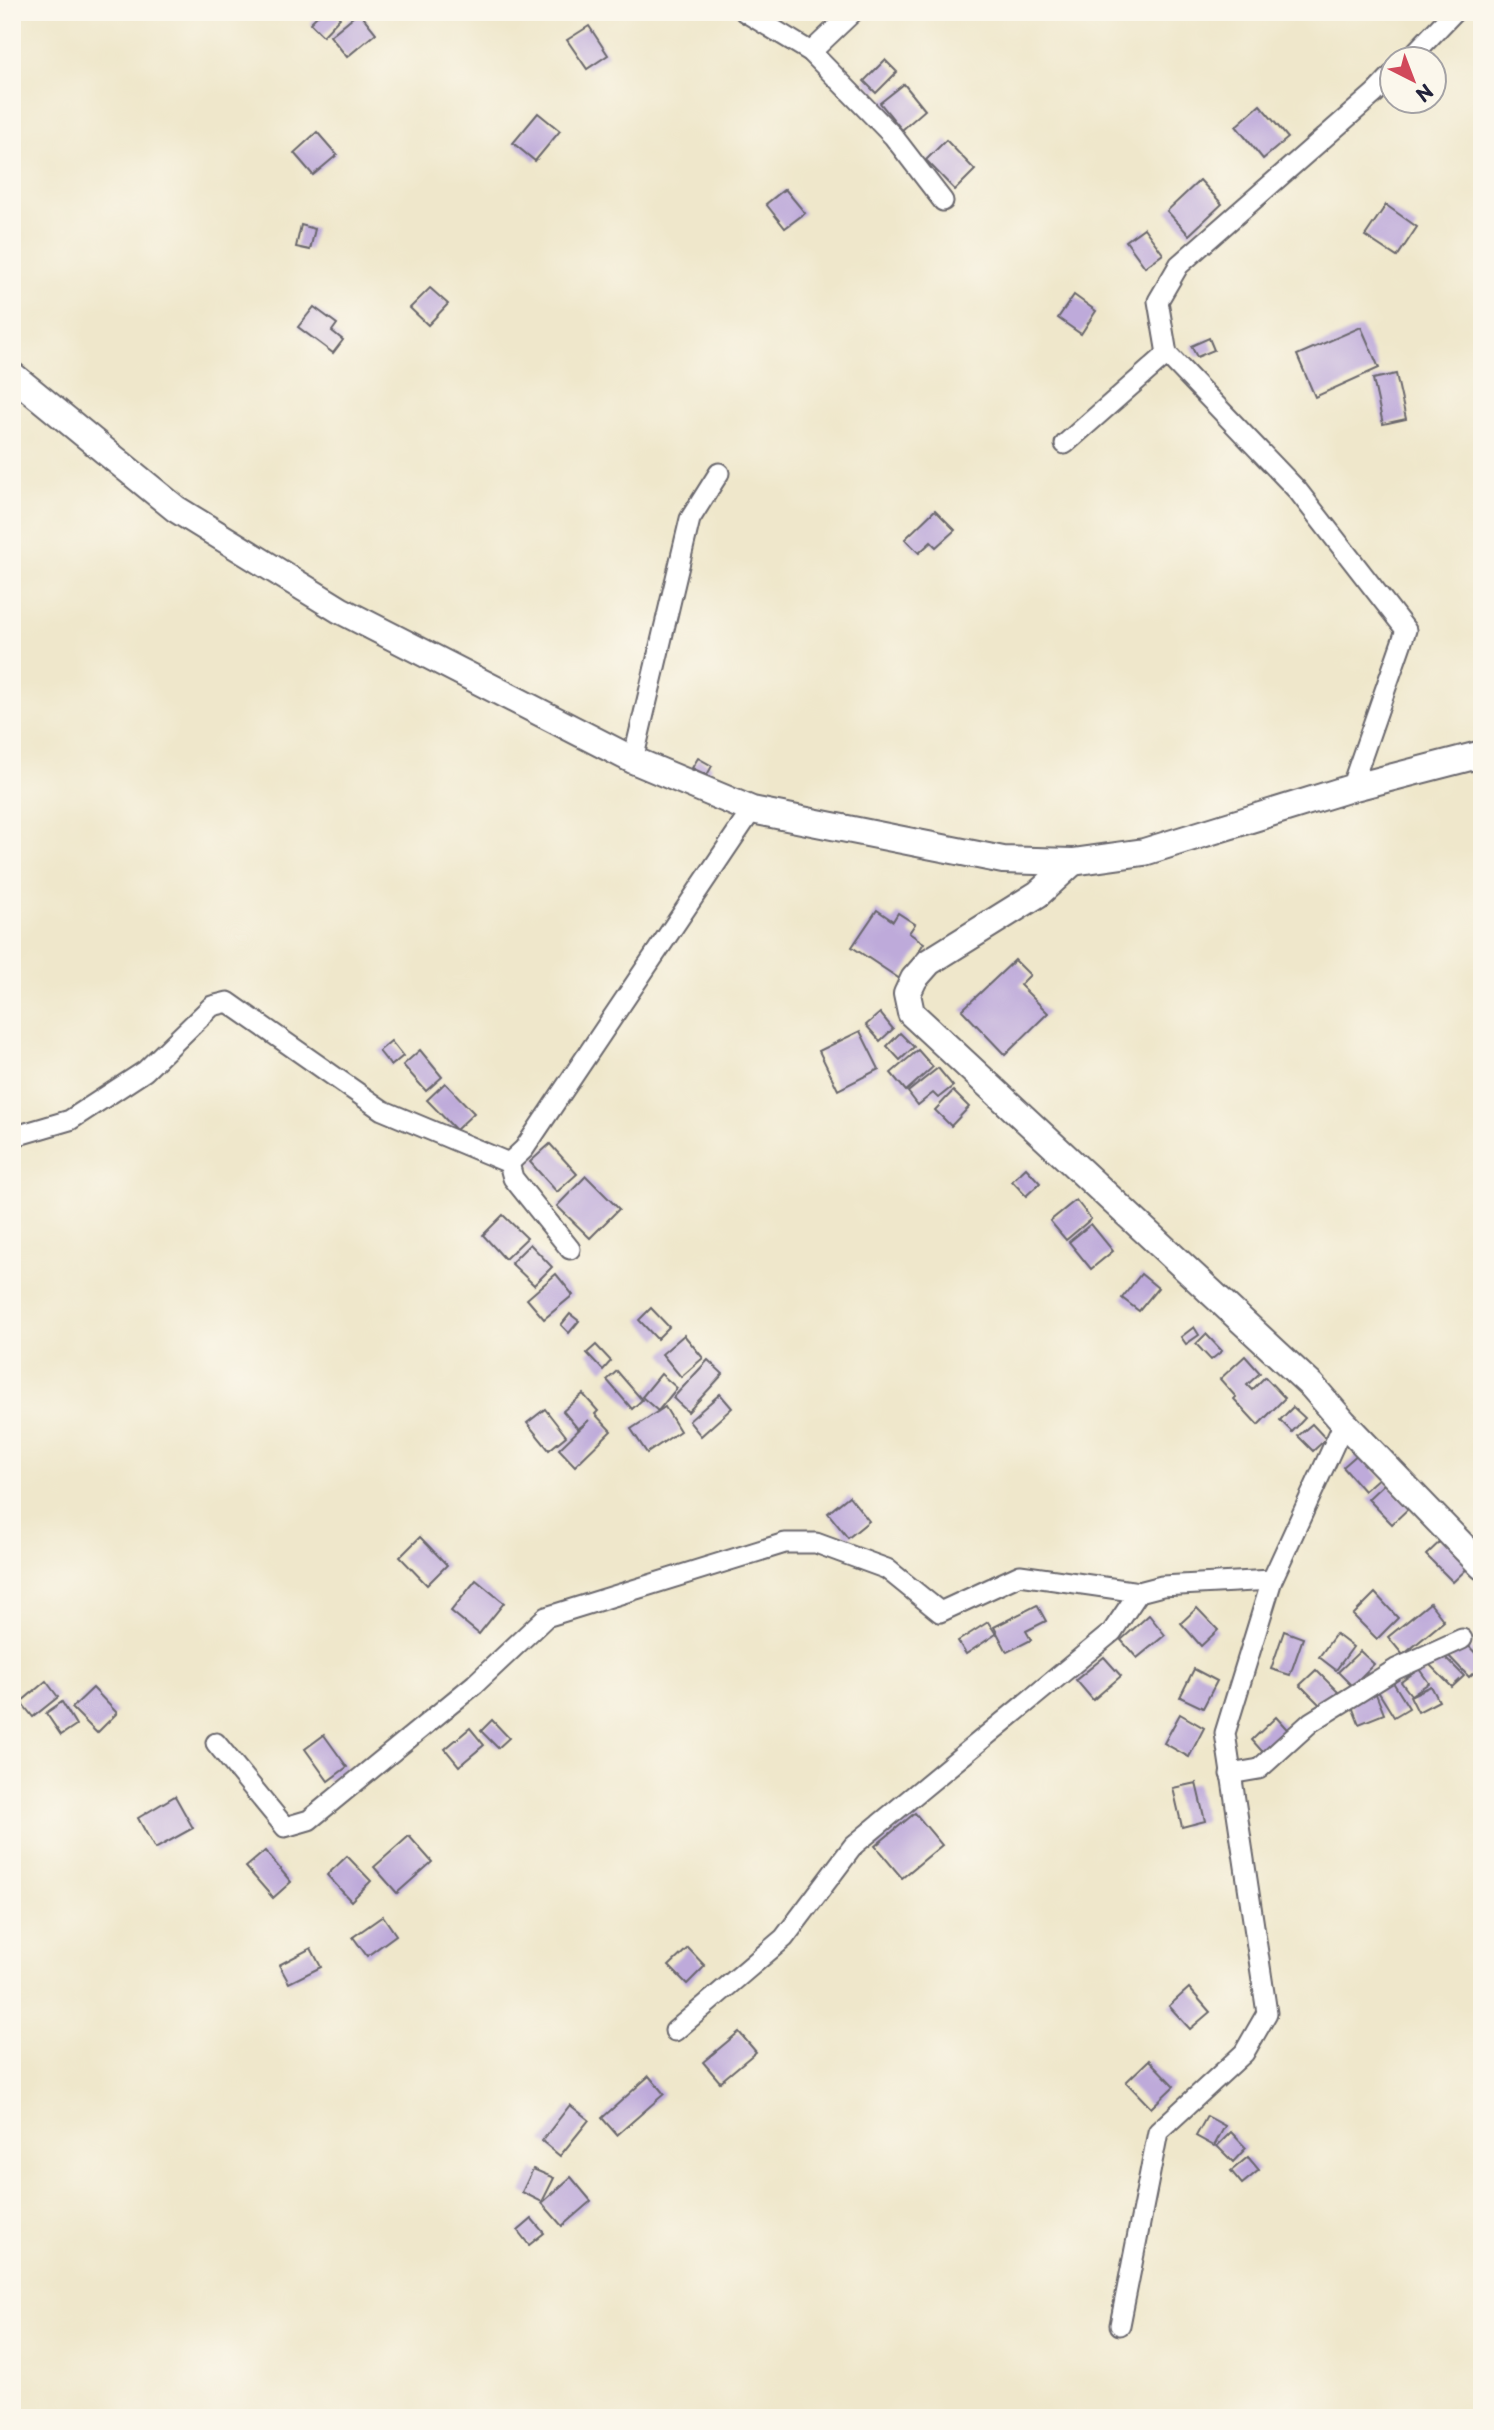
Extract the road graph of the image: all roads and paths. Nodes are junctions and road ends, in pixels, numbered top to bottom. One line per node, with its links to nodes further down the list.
1 (745, 12): 5 (street)
2 (853, 12): 5 (street)
3 (1454, 12): 4 (street)
4 (1421, 46)
5 (811, 52): 7 (street)
6 (1378, 90): 8 (street)
7 (943, 201)
8 (1167, 354): 10 (street); 14 (street)
9 (12, 375): 13 (main road)
10 (1065, 444)
11 (719, 474): 13 (street)
12 (1482, 754): 14 (main road)
13 (633, 760): 15 (main road)
14 (1351, 788): 16 (main road)
15 (752, 810): 16 (main road); 18 (street)
16 (1073, 862): 20 (main road)
17 (12, 1137): 18 (street)
18 (509, 1163): 19 (street)
19 (570, 1249)
20 (1344, 1423): 21 (main road); 22 (street)
21 (1482, 1566)
22 (1272, 1580): 23 (street); 26 (street)
23 (1139, 1592): 25 (street); 27 (street)
24 (1462, 1639): 26 (street)
25 (216, 1743)
26 (1230, 1774): 28 (street)
27 (675, 2031)
28 (1120, 2325)

